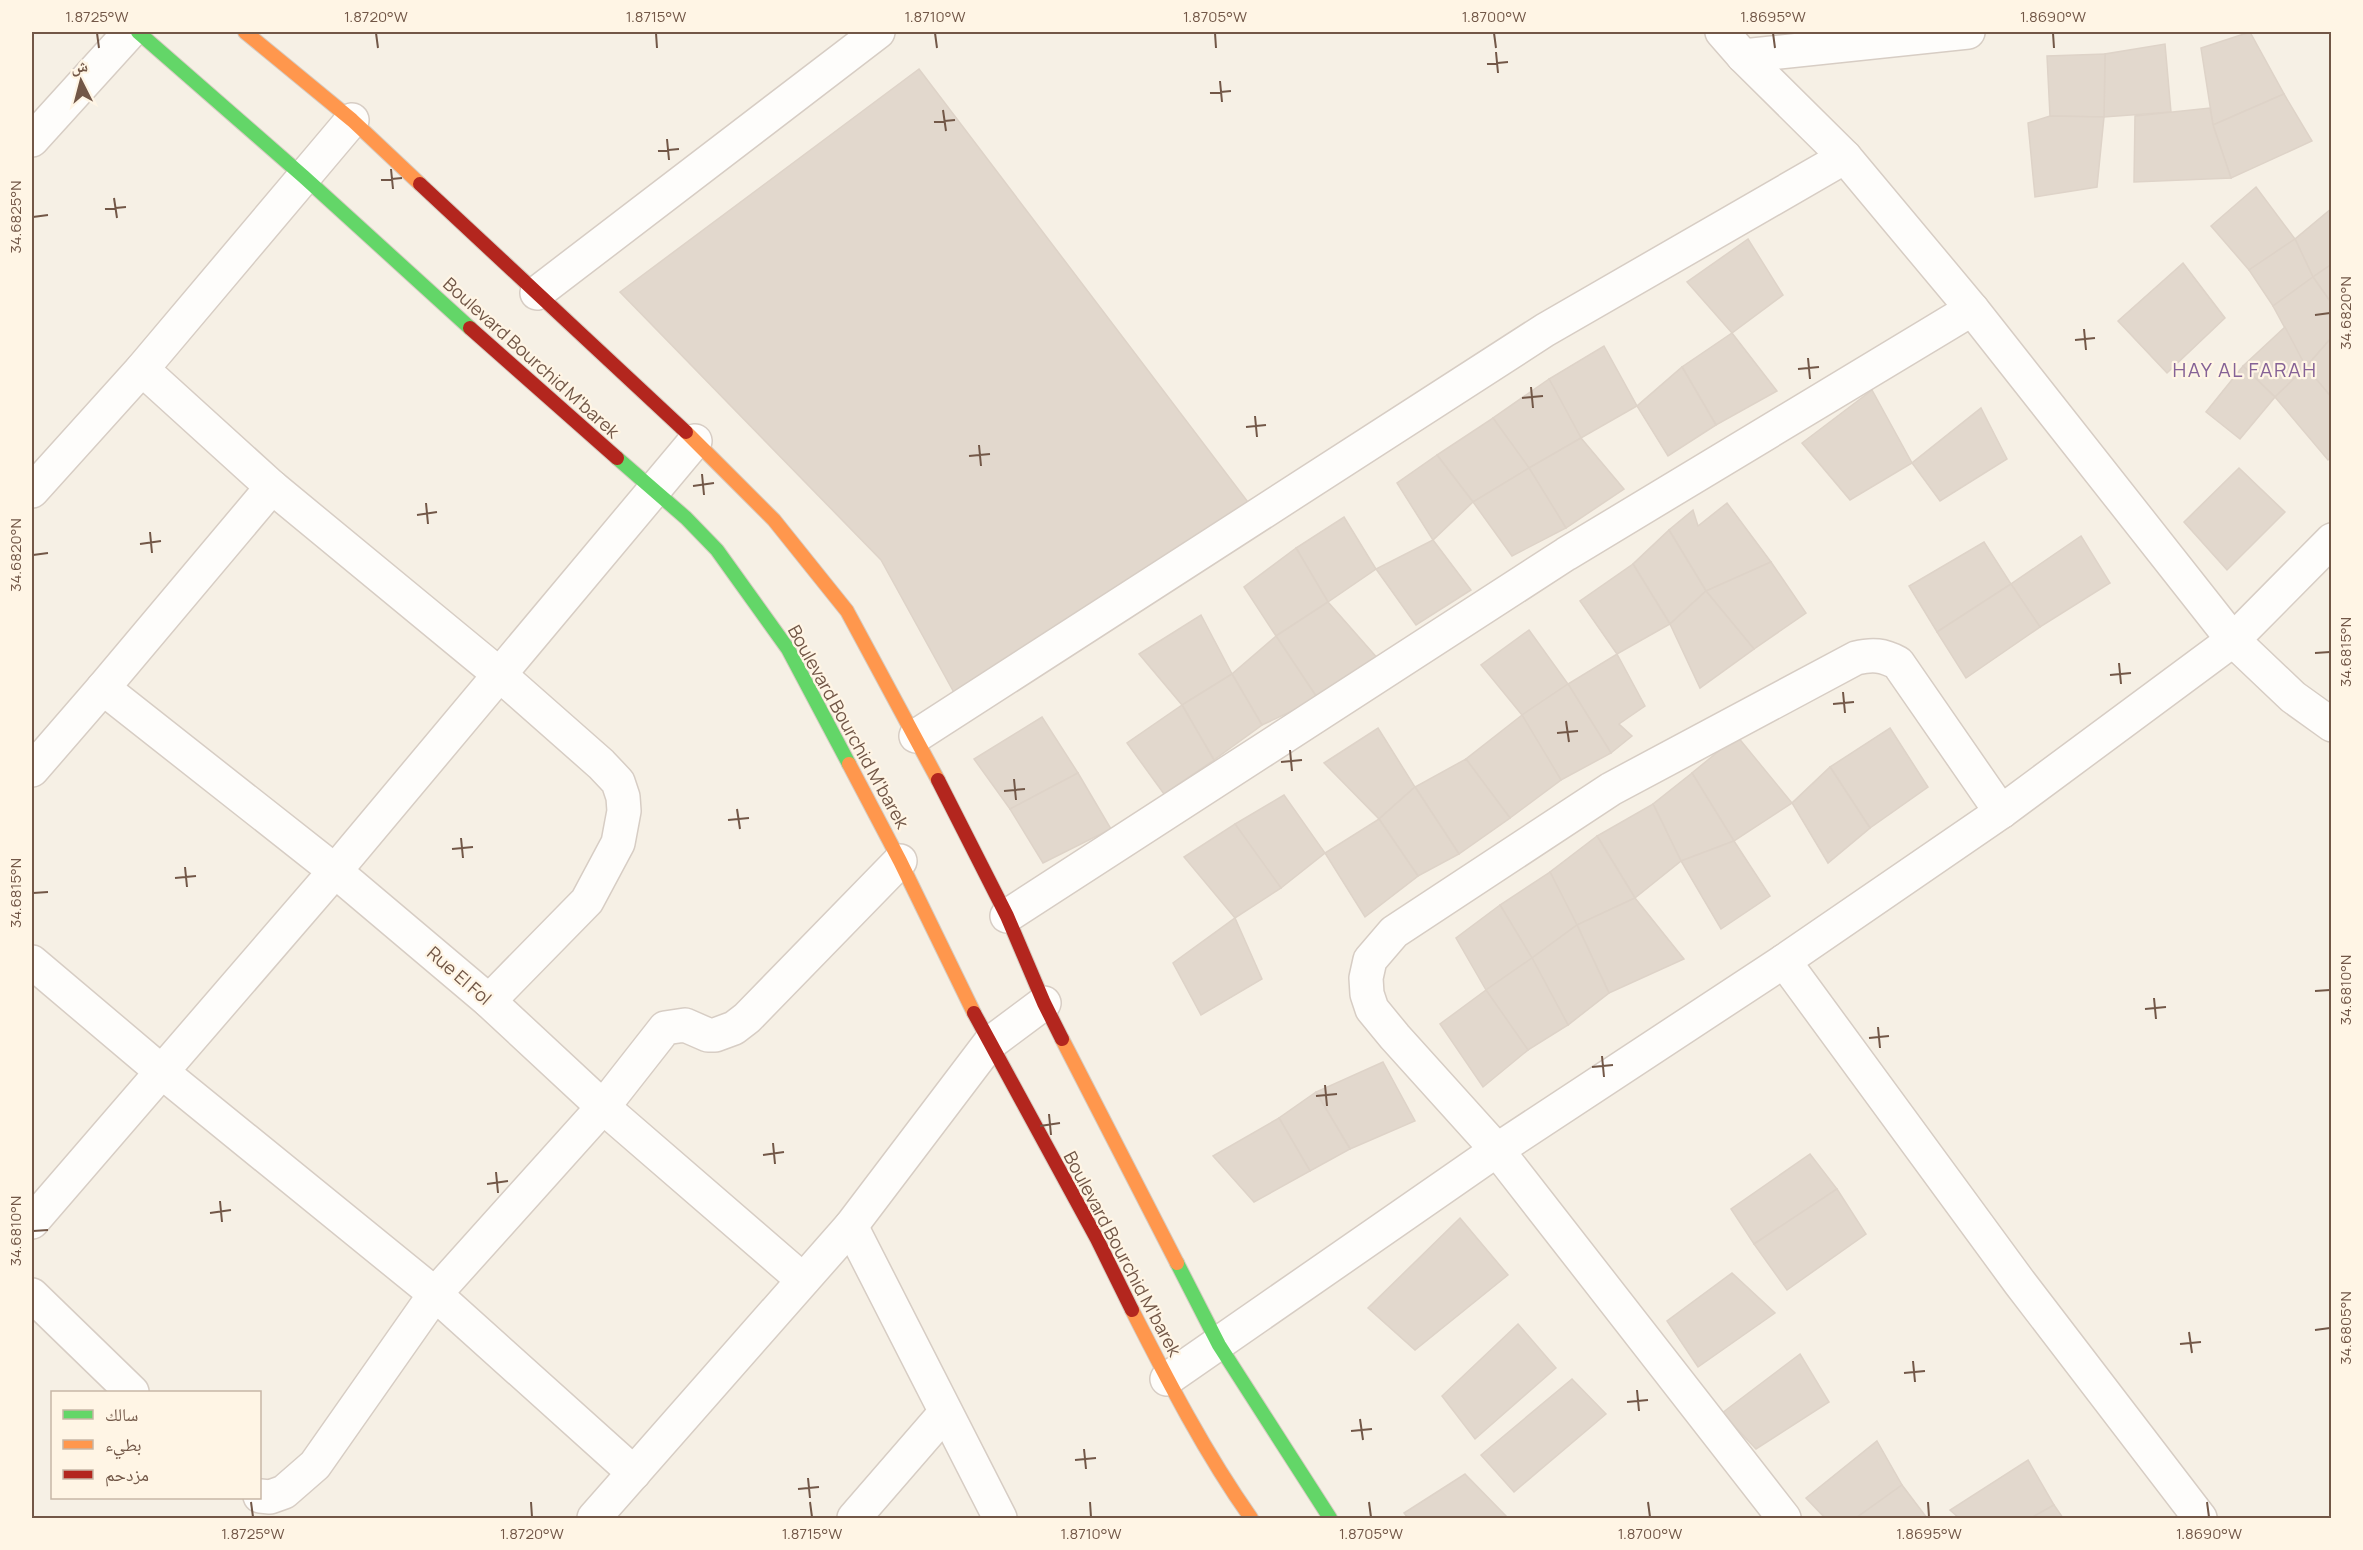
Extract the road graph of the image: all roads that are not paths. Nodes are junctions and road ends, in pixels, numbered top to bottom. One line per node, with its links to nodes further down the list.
1 (130, 32): 9 (street)
2 (138, 32): 11 (main road, Boulevard Bourchid M'barek)
3 (245, 32): 8 (main road)
4 (878, 32): 12 (street)
5 (1722, 32): 7 (street)
6 (1968, 32): 7 (street)
7 (1743, 56): 10 (street)
8 (352, 120): 11 (street); 12 (main road)
9 (32, 140)
10 (1845, 158): 13 (street); 24 (street)
11 (304, 177): 14 (street); 17 (main road, Boulevard Bourchid M'barek)
12 (537, 293): 15 (main road)
13 (1972, 309): 20 (street); 29 (street)
14 (142, 369): 16 (street); 18 (street)
15 (695, 441): 17 (street); 24 (main road)
16 (272, 487): 21 (street); 22 (street)
17 (652, 490): 21 (street); 27 (main road, Boulevard Bourchid M'barek)
18 (32, 491)
19 (2331, 540): 20 (street)
20 (2233, 640): 23 (street); 26 (street)
21 (500, 675): 28 (street); 32 (street)
22 (103, 688): 25 (street); 28 (street, Rue El Fol)
23 (2331, 725)
24 (916, 736): 29 (main road)
25 (32, 770)
26 (2001, 812): 30 (street); 37 (street)
27 (900, 861): 34 (main road, Boulevard Bourchid M'barek); 36 (street)
28 (335, 871): 32 (street, Rue El Fol); 35 (street)
29 (1007, 916): 33 (main road)
30 (1784, 961): 37 (street); 55 (street)
31 (32, 962): 35 (street)
32 (489, 1001): 36 (street, Rue El Fol)
33 (1044, 1003): 34 (street); 43 (main road)
34 (989, 1044): 39 (street); 44 (main road, Boulevard Bourchid M'barek)
35 (162, 1072): 38 (street); 41 (street)
36 (603, 1107): 40 (street, Rue El Fol); 41 (street)
37 (1497, 1150): 43 (street); 54 (street)
38 (32, 1222)
39 (850, 1226): 40 (street); 46 (street)
40 (802, 1280): 47 (street)
41 (435, 1294): 47 (street); 48 (street)
42 (32, 1295): 45 (street)
43 (1219, 1345): 44 (street); 53 (main road)
44 (1167, 1379): 52 (main road, Boulevard Bourchid M'barek)
45 (131, 1391)
46 (945, 1413): 50 (street); 51 (street)
47 (634, 1473): 49 (street)
48 (261, 1496)
49 (594, 1518)
50 (854, 1518)
51 (1000, 1518)
52 (1251, 1518)
53 (1330, 1518)
54 (1784, 1518)
55 (2200, 1518)

